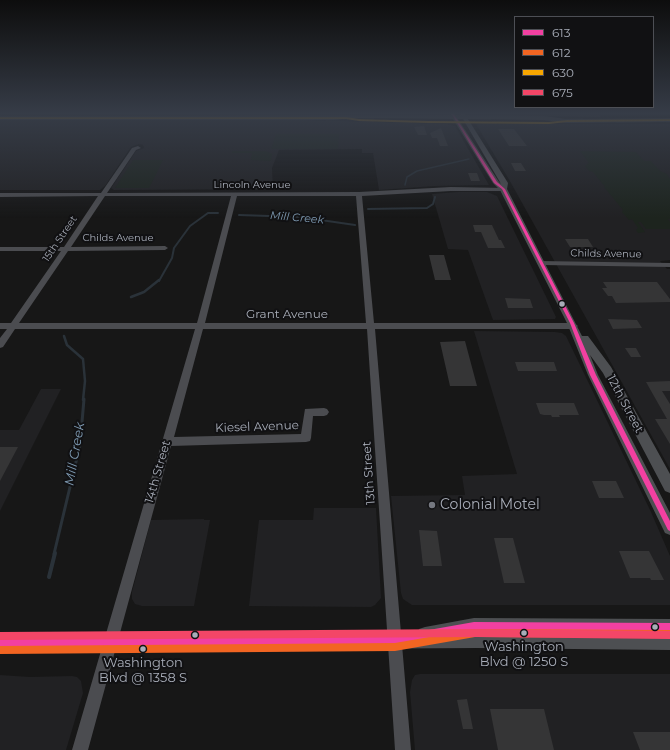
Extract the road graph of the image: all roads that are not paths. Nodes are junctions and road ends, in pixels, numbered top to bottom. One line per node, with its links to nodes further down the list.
1 (138, 148): 8 (street, 15th Street)
2 (474, 148): 4 (main road, 12th Street)
3 (483, 148): 4 (main road, 12th Street)
4 (503, 189): 6 (street, Lincoln Avenue); 12 (main road, 12th Street)
5 (235, 194): 6 (street, Lincoln Avenue); 8 (street, Lincoln Avenue); 16 (street, 14th Street)
6 (359, 194): 17 (street, 13th Street)
7 (0, 195): 8 (street, Lincoln Avenue)
8 (102, 195): 9 (street, 15th Street)
9 (65, 248): 10 (street, Childs Avenue); 11 (street, Childs Avenue); 15 (street, 15th Street)
10 (165, 248)
11 (0, 249)
12 (542, 263): 13 (street, Childs Avenue); 18 (main road, 12th Street)
13 (670, 265)
14 (0, 326): 15 (street, Grant Avenue)
15 (14, 326): 16 (street, Grant Avenue); 19 (street, 15th Street)
16 (200, 326): 17 (street, Grant Avenue); 21 (street, 14th Street)
17 (371, 326): 18 (street, Grant Avenue); 25 (street, 13th Street)
18 (574, 326): 22 (main road, 12th Street); 23 (main road, 12th Street)
19 (0, 345)
20 (324, 412): 21 (street, Kiesel Avenue)
21 (167, 440): 26 (street, 14th Street)
22 (670, 487)
23 (670, 528)
24 (670, 627): 25 (main road)
25 (395, 640): 26 (main road); 27 (main road); 30 (street, 13th Street)
26 (109, 642): 28 (main road); 29 (street, 14th Street)
27 (670, 642)
28 (0, 643)
29 (80, 750)
30 (404, 750)

